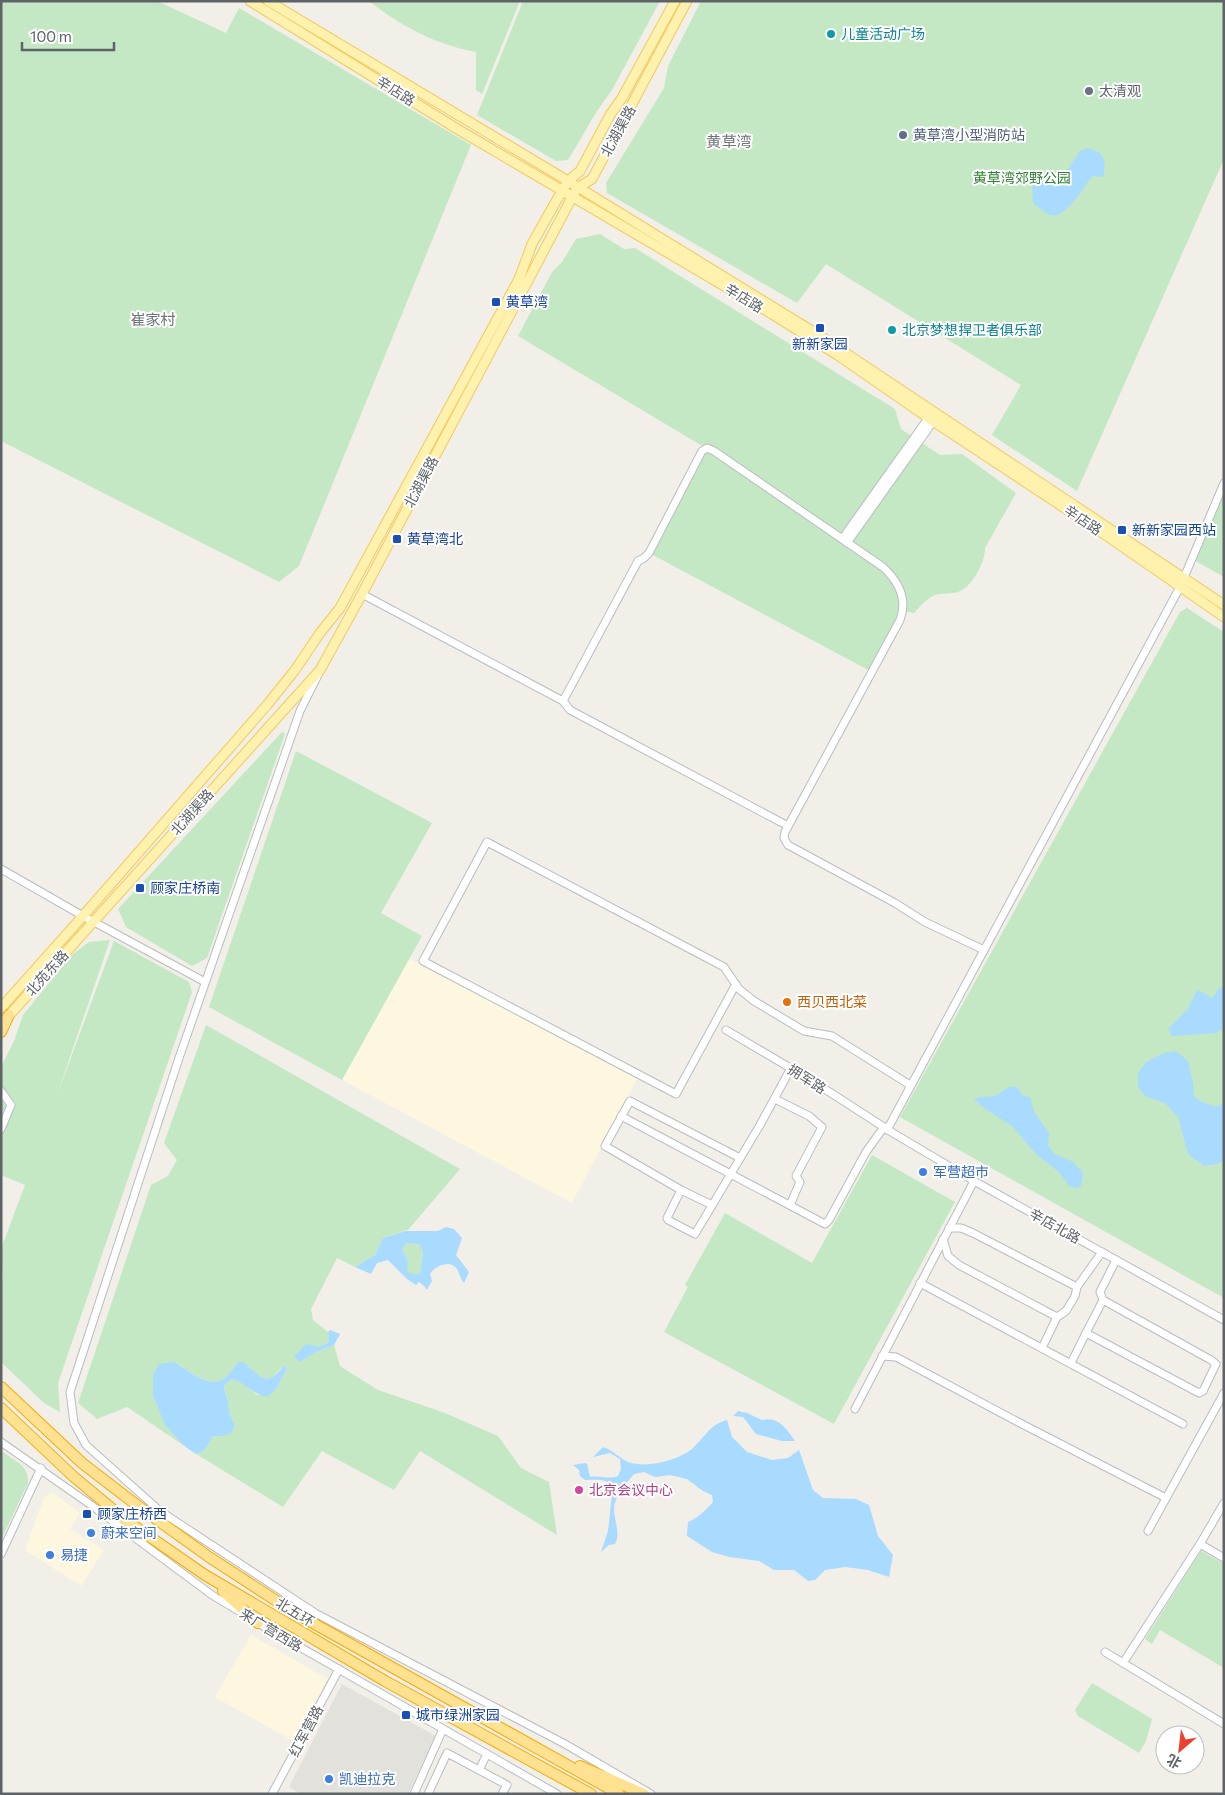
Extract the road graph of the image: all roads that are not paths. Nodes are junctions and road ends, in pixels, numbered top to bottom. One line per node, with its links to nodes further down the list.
1 (250, 1): 6 (main road, 辛店路)
2 (268, 1): 5 (main road, 辛店路)
3 (675, 1): 5 (main road, 北湖渠路)
4 (687, 1): 7 (main road, 北湖渠路)
5 (568, 181): 6 (main road, 北湖渠路); 7 (main road, 辛店路)
6 (562, 191): 7 (main road, 辛店路); 19 (main road, 北湖渠路)
7 (574, 192): 8 (main road, 辛店路); 12 (main road, 北湖渠路)
8 (933, 416): 10 (street); 11 (main road, 辛店路)
9 (1224, 483): 11 (street)
10 (844, 541): 16 (street); 17 (street)
11 (1182, 583): 13 (main road, 辛店路); 14 (main road, 辛店路); 21 (street)
12 (362, 594): 15 (main road, 北湖渠路); 16 (street)
13 (1224, 606)
14 (1224, 618)
15 (320, 670): 20 (main road, 北湖渠路); 22 (street)
16 (562, 700): 17 (street)
17 (788, 826): 21 (street)
18 (1, 869): 19 (street)
19 (84, 916): 20 (street); 24 (main road, 北苑东路)
20 (94, 921): 22 (street); 24 (main road, 北苑东路)
21 (984, 950): 29 (street)
22 (205, 982): 85 (street)
23 (736, 984): 23 (street); 29 (street)
24 (5, 1012): 25 (main road, 北苑东路); 27 (highway)
25 (1, 1024)
26 (726, 1030): 28 (street, 拥军路)
27 (1, 1032)
28 (791, 1068): 31 (street); 33 (street, 拥军路)
29 (910, 1085): 33 (street)
30 (1, 1091): 34 (street)
31 (775, 1099): 35 (street); 40 (street)
32 (621, 1116): 35 (street); 36 (street); 38 (street)
33 (885, 1128): 37 (street, 辛店北路); 40 (street)
34 (1, 1129)
35 (740, 1158): 36 (street)
36 (731, 1175): 39 (street); 40 (street)
37 (974, 1181): 41 (street); 43 (street, 辛店北路)
38 (680, 1190): 39 (street); 39 (street)
39 (712, 1205)
40 (790, 1205)
41 (949, 1228): 42 (street); 46 (street)
42 (944, 1239): 45 (street); 48 (street)
43 (1102, 1252): 44 (street, 辛店北路); 46 (street)
44 (1116, 1260): 47 (street); 49 (street, 辛店北路)
45 (920, 1284): 51 (street); 52 (street)
46 (1076, 1287): 48 (street)
47 (1103, 1300): 50 (street); 50 (street)
48 (1057, 1317): 51 (street)
49 (1224, 1320)
50 (1086, 1333): 53 (street)
51 (1042, 1348): 53 (street)
52 (882, 1356): 57 (street); 61 (street)
53 (1071, 1364): 58 (street)
54 (1, 1387): 74 (highway, 北五环)
55 (1224, 1393): 61 (street)
56 (1, 1409): 67 (highway, 北五环)
57 (855, 1409)
58 (1183, 1424)
59 (1, 1442): 60 (street, 来广营西路)
60 (40, 1468): 65 (street); 68 (street, 来广营西路)
61 (1166, 1498): 63 (street)
62 (1224, 1503): 64 (street)
63 (1148, 1531)
64 (1200, 1544): 66 (street); 70 (street)
65 (1, 1554)
66 (1224, 1558)
67 (205, 1575): 68 (highway); 82 (highway, 北五环)
68 (258, 1623): 71 (street, 来广营西路)
69 (1106, 1652): 70 (street)
70 (1123, 1663): 72 (street)
71 (339, 1669): 73 (street, 来广营西路); 77 (street, 红军营路)
72 (1224, 1724)
73 (443, 1729): 75 (street, 来广营西路); 78 (street)
74 (533, 1746): 83 (highway, 北五环); 84 (highway)
75 (487, 1754): 76 (street); 81 (street, 来广营西路)
76 (479, 1770): 79 (street); 80 (street)
77 (272, 1794)
78 (414, 1794)
79 (428, 1794)
80 (502, 1794)
81 (557, 1794)
82 (591, 1794)
83 (619, 1794)
84 (644, 1794)
85 (651, 1794)

